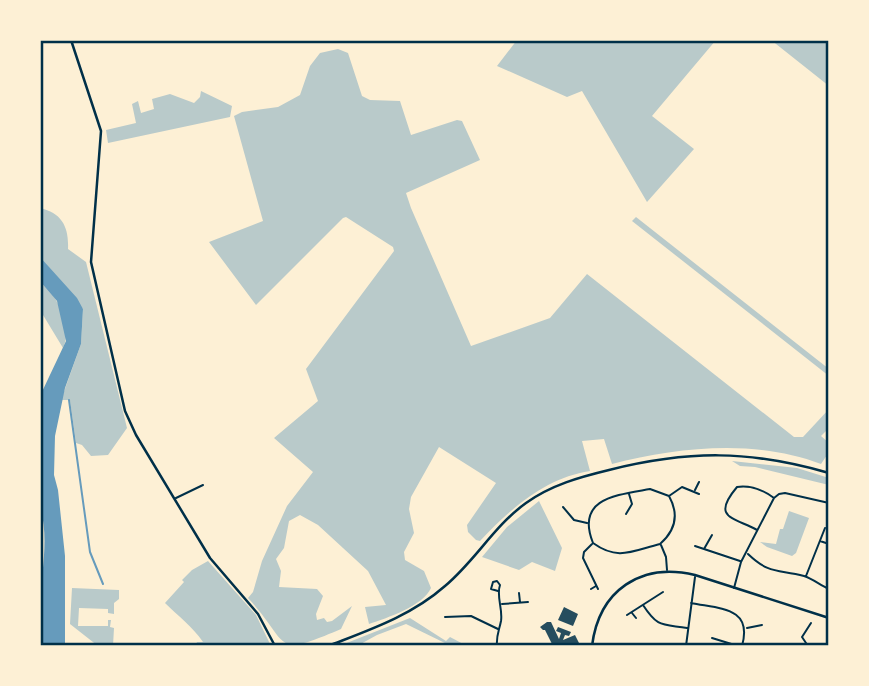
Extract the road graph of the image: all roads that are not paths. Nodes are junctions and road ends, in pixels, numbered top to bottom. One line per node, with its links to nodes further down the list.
1 (72, 40): 10 (street)
2 (829, 473): 54 (street)
3 (699, 482): 5 (street)
4 (203, 485): 10 (street)
5 (694, 491): 7 (street); 8 (street)
6 (629, 493): 8 (street); 13 (street); 14 (street)
7 (699, 494)
8 (669, 496): 20 (street)
9 (774, 498): 11 (street); 16 (street); 16 (street)
10 (173, 499): 55 (street)
11 (829, 503)
12 (563, 507): 14 (street)
13 (626, 514)
14 (588, 523): 19 (street)
15 (825, 527): 18 (street)
16 (758, 531): 24 (street)
17 (712, 535): 23 (street)
18 (820, 541): 21 (street); 28 (street)
19 (593, 543): 20 (street); 30 (street)
20 (660, 544): 26 (street)
21 (829, 544)
22 (695, 546): 23 (street)
23 (704, 550): 25 (street)
24 (746, 552): 25 (street); 28 (street)
25 (741, 562): 29 (street)
26 (667, 571): 27 (street); 57 (street)
27 (695, 575): 29 (street); 37 (street)
28 (805, 576): 31 (street)
29 (734, 588): 46 (street)
30 (591, 589)
31 (829, 589)
32 (498, 591): 38 (street)
33 (663, 592): 39 (street)
34 (519, 593): 35 (street)
35 (520, 602): 36 (street); 38 (street)
36 (527, 602)
37 (691, 603): 49 (street); 50 (street)
38 (501, 604): 51 (street)
39 (643, 605): 41 (street); 49 (street)
40 (455, 610): 44 (street)
41 (632, 612): 42 (street); 45 (street)
42 (627, 615)
43 (445, 617): 44 (street)
44 (456, 617): 51 (street)
45 (636, 618)
46 (829, 618)
47 (811, 623): 61 (street)
48 (762, 625): 50 (street)
49 (688, 628): 58 (street)
50 (746, 628): 60 (street)
51 (499, 629): 56 (street)
52 (712, 639): 53 (street)
53 (723, 642): 59 (street); 60 (street)
54 (329, 645)
55 (275, 646)
56 (497, 646)
57 (592, 646)
58 (686, 646)
59 (722, 646)
60 (740, 646)
61 (808, 646)

